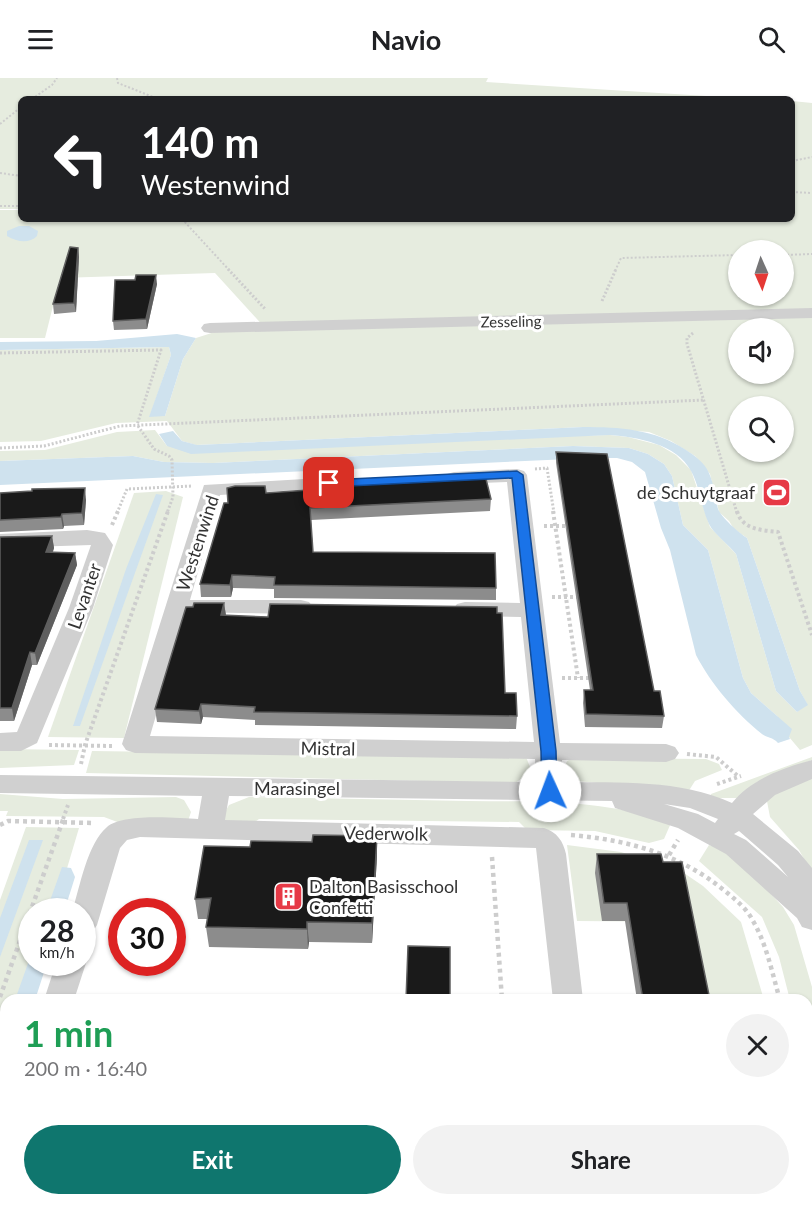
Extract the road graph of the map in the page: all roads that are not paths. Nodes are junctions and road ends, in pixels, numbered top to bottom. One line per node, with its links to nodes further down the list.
1 (812, 313): 2 (street, Zesseling)
2 (210, 328)
3 (435, 478): 6 (street)
4 (352, 482): 7 (street, Westenwind)
5 (0, 541): 10 (street, Levanter)
6 (532, 603): 9 (street); 11 (street)
7 (177, 606): 8 (street); 11 (street, Mistral)
8 (319, 607)
9 (438, 609)
10 (18, 737)
11 (548, 751): 12 (street, Mistral); 16 (street)
12 (666, 753)
13 (812, 769): 18 (street)
14 (0, 783): 15 (street, Marasingel)
15 (218, 787): 16 (street, Marasingel); 19 (street)
16 (550, 791): 17 (street, Marasingel)
17 (594, 792): 18 (street, Marasingel); 20 (street, Marasingel)
18 (738, 817): 20 (street); 22 (street, Marasingel)
19 (210, 829): 21 (street, Vederwolk); 25 (street, Vederwolk)
20 (717, 836): 22 (street, Marasingel)
21 (90, 898)
22 (811, 915)
23 (67, 976): 24 (street)
24 (61, 994)
25 (566, 994)

